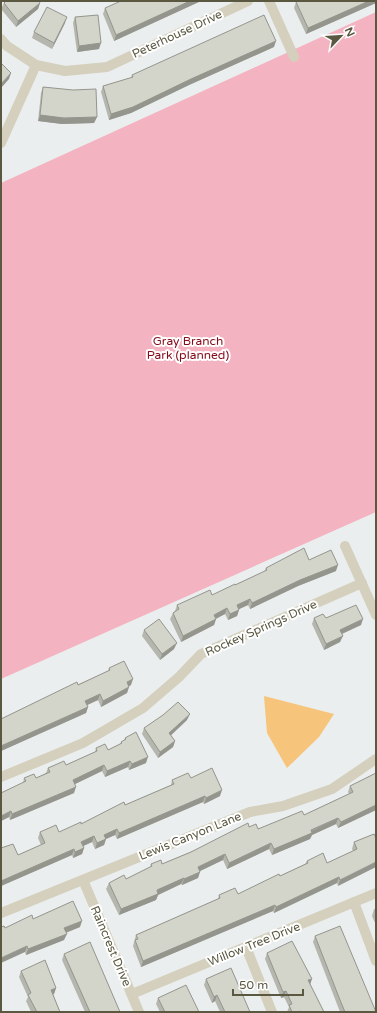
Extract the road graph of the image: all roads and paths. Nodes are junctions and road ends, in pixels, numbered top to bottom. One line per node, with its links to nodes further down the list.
1 (248, 1): 5 (street, Peterhouse Drive)
2 (268, 1): 4 (street)
3 (1, 39): 5 (street)
4 (294, 57)
5 (36, 65): 6 (street)
6 (1, 143)
7 (345, 546): 8 (street)
8 (362, 584): 9 (street); 11 (street, Rockey Springs Drive)
9 (376, 615)
10 (376, 759): 12 (street, Lewis Canyon Lane)
11 (1, 777)
12 (83, 880): 15 (street, Lewis Canyon Lane); 18 (street, Raincrest Drive)
13 (376, 893): 14 (street, Willow Tree Drive)
14 (354, 902): 16 (street, Willow Tree Drive); 17 (street)
15 (1, 913)
16 (246, 947): 18 (street, Willow Tree Drive); 20 (street)
17 (376, 961)
18 (132, 994): 19 (street, Raincrest Drive)
19 (139, 1012)
20 (272, 1012)

